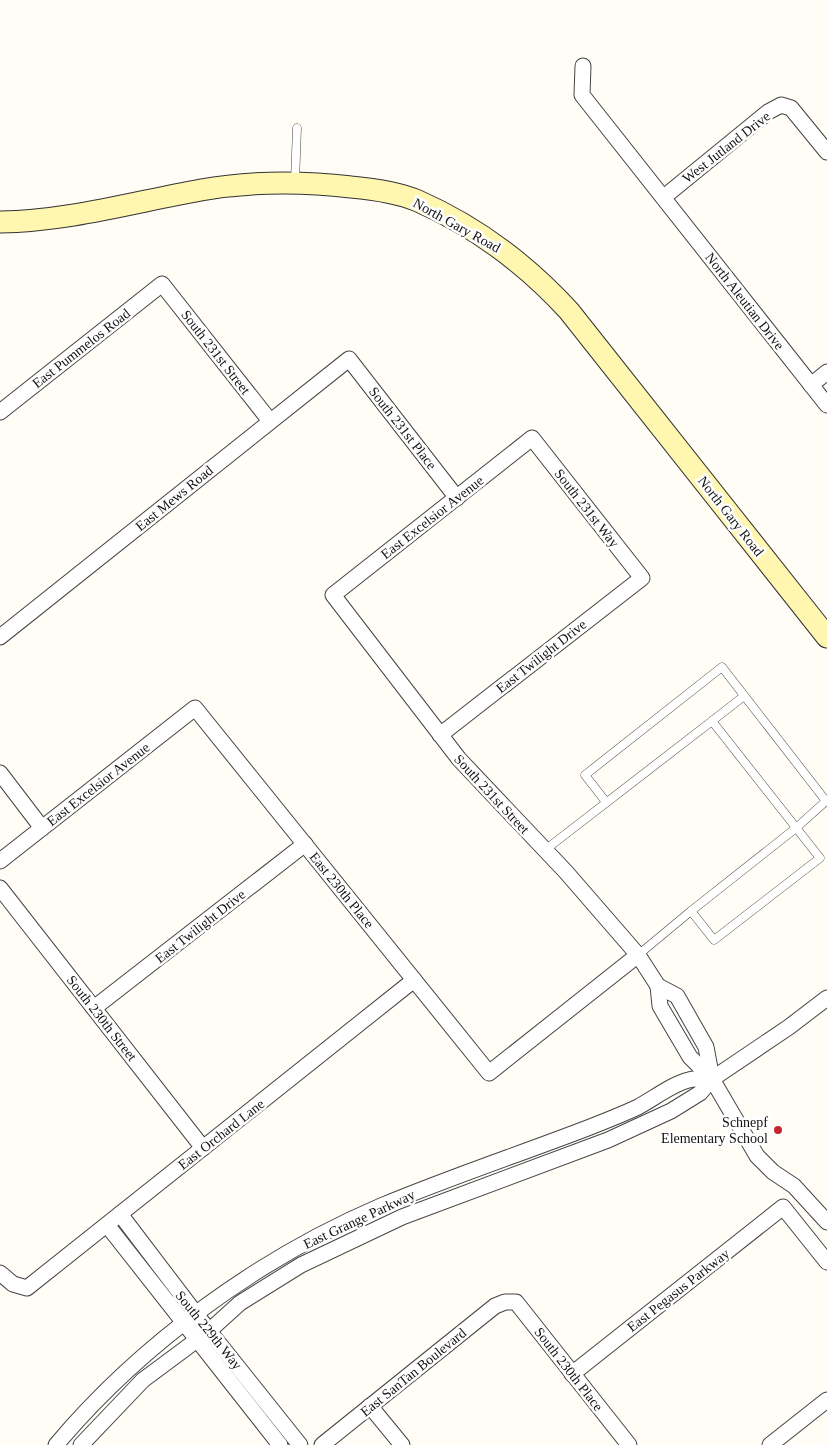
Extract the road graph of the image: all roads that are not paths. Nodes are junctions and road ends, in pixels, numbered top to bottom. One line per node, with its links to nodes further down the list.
1 (583, 66): 5 (street, North Aleutian Drive)
2 (297, 128): 4 (lane)
3 (827, 152): 5 (street, West Jutland Drive)
4 (295, 182): 6 (main road, North Gary Road); 19 (main road, North Gary Road)
5 (664, 197): 10 (street, North Aleutian Drive)
6 (0, 222)
7 (162, 284): 12 (street, East Pummelos Road); 13 (street, South 231st Street)
8 (349, 359): 13 (street, East Mews Road); 15 (street, South 231st Place)
9 (827, 372): 10 (street)
10 (811, 385): 11 (street, North Aleutian Drive)
11 (827, 405)
12 (0, 412)
13 (270, 421): 18 (street, East Mews Road)
14 (532, 438): 15 (street, East Excelsior Avenue); 16 (street, South 231st Way)
15 (456, 498): 17 (street, East Excelsior Avenue)
16 (642, 578): 23 (street, East Twilight Drive)
17 (332, 595): 23 (street, South 231st Street)
18 (0, 637)
19 (827, 637)
20 (744, 696): 22 (lane); 25 (lane); 27 (lane)
21 (195, 708): 26 (street, East Excelsior Avenue); 28 (street, East 230th Place)
22 (712, 721): 25 (lane); 27 (lane)
23 (440, 735): 29 (street, South 231st Street)
24 (0, 773): 26 (street)
25 (606, 802): 29 (lane)
26 (42, 828): 30 (street, East Excelsior Avenue)
27 (796, 828): 32 (lane); 32 (lane)
28 (305, 844): 34 (street, East 230th Place); 36 (street, East Twilight Drive)
29 (545, 850): 33 (street, South 231st Street)
30 (0, 861)
31 (0, 888): 36 (street, South 230th Street)
32 (691, 911): 33 (lane)
33 (638, 955): 34 (street, East 230th Place); 37 (street, South 231st Street)
34 (414, 980): 38 (street, East Orchard Lane)
35 (827, 998): 37 (street, East Grange Parkway)
36 (94, 1008): 38 (street, South 230th Street)
37 (712, 1079): 40 (street, South 231st Street); 45 (street, East Grange Parkway); 47 (street, East Grange Parkway)
38 (203, 1148): 39 (street, East Orchard Lane)
39 (120, 1214): 41 (street, East Orchard Lane); 45 (street, South 229th Way)
40 (827, 1222)
41 (107, 1225): 43 (street, East Orchard Lane); 46 (street, South 229th Way)
42 (827, 1262): 49 (street, East Pegasus Parkway)
43 (0, 1273)
44 (505, 1302): 49 (street, South 230th Place); 51 (street, East SanTan Boulevard)
45 (197, 1315): 46 (street, East Grange Parkway); 47 (street, South 229th Way)
46 (184, 1324): 48 (street, South 229th Way); 52 (street, East Grange Parkway)
47 (209, 1331): 48 (street, East Grange Parkway); 55 (street, South 229th Way)
48 (196, 1340): 53 (street, East Grange Parkway); 54 (street, South 229th Way)
49 (572, 1374): 58 (street, South 230th Place)
50 (827, 1400): 59 (street)
51 (370, 1406): 56 (street, East SanTan Boulevard); 57 (street)
52 (56, 1445)
53 (81, 1445)
54 (280, 1445)
55 (300, 1445)
56 (322, 1445)
57 (402, 1445)
58 (628, 1445)
59 (770, 1445)

